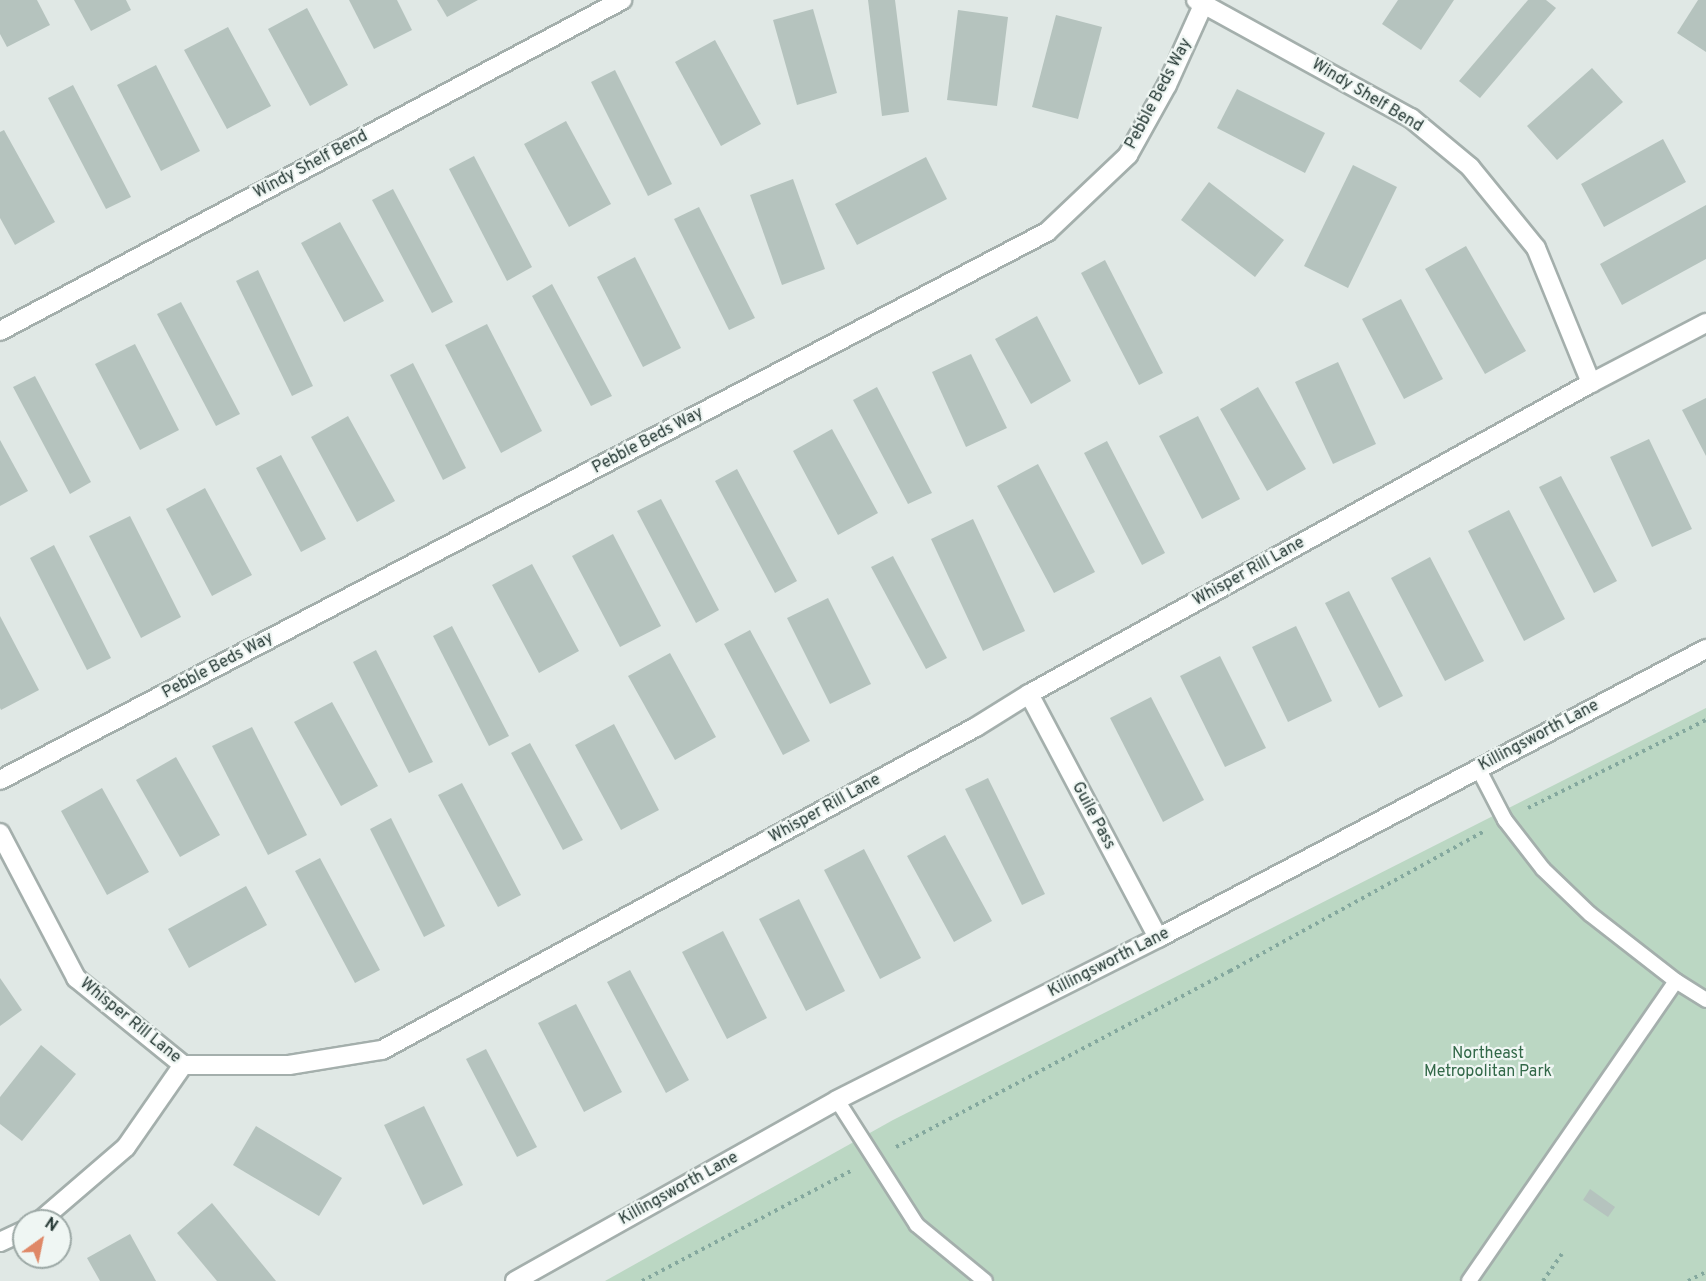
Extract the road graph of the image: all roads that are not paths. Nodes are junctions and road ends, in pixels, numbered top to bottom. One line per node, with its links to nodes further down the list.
1 (622, 0): 4 (street, Windy Shelf Bend)
2 (1200, 2): 5 (street, Windy Shelf Bend); 9 (street, Pebble Beds Way)
3 (1706, 323): 5 (street, Whisper Rill Lane)
4 (0, 331)
5 (1591, 383): 7 (street, Whisper Rill Lane)
6 (1706, 649): 8 (street, Killingsworth Lane)
7 (1029, 694): 11 (street, Guile Pass); 14 (street, Whisper Rill Lane)
8 (1478, 768): 11 (street, Killingsworth Lane); 12 (lane)
9 (0, 780)
10 (0, 833): 14 (street, Whisper Rill Lane)
11 (1158, 939): 15 (street, Killingsworth Lane)
12 (1676, 981): 13 (lane); 19 (lane)
13 (1706, 1000)
14 (183, 1065): 16 (street)
15 (837, 1101): 17 (street, Killingsworth Lane); 18 (lane)
16 (54, 1209)
17 (515, 1281)
18 (985, 1281)
19 (1469, 1281)

